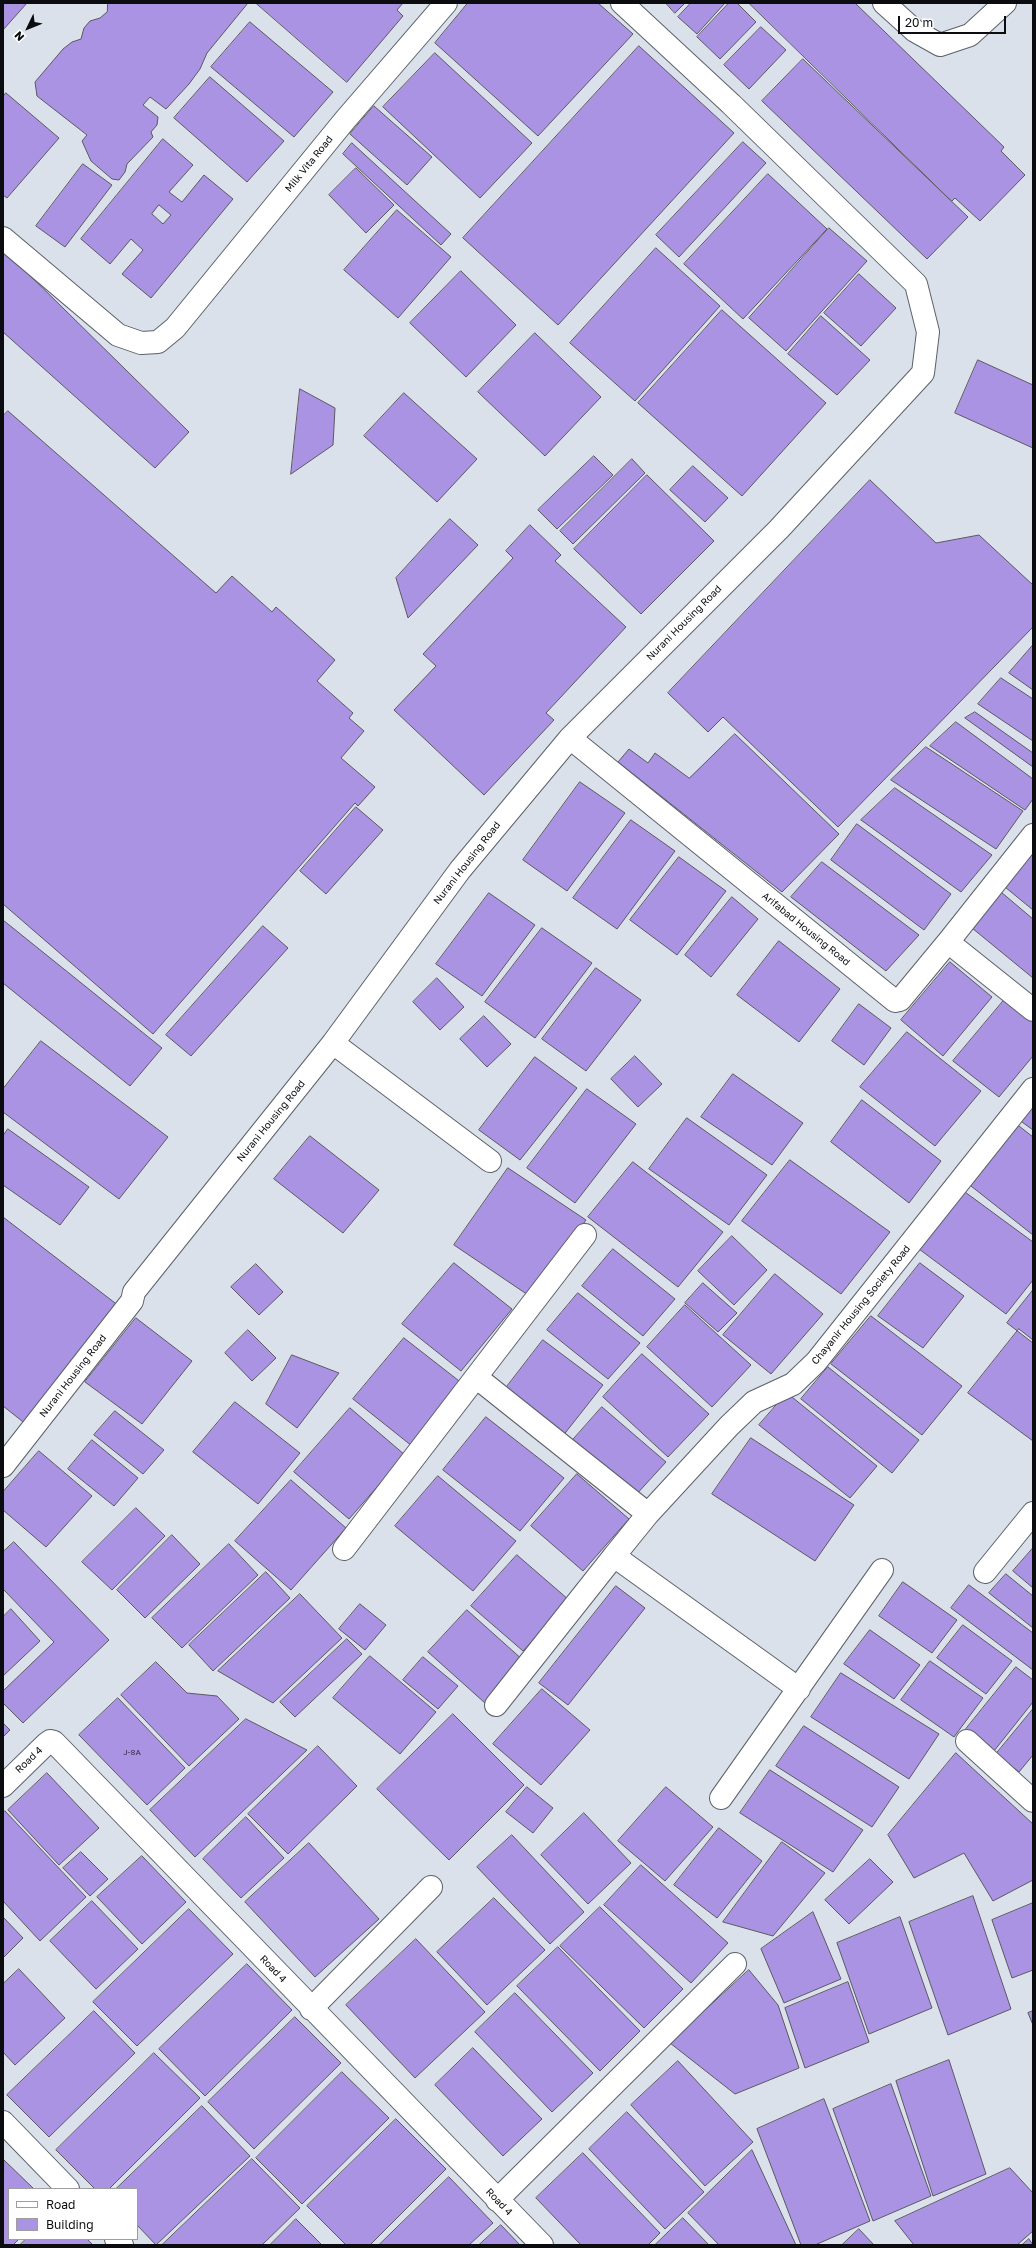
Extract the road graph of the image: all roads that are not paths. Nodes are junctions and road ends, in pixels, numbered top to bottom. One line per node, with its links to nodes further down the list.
1 (446, 3): 5 (street, Milk Vita Road)
2 (622, 3): 6 (street, Nurani Housing Road)
3 (884, 3): 4 (street)
4 (1006, 3)
5 (3, 238)
6 (570, 738): 8 (street, Arifabad Housing Road); 10 (street, Nurani Housing Road)
7 (1033, 835): 8 (street)
8 (948, 942): 9 (street)
9 (1033, 1010)
10 (333, 1043): 12 (street); 15 (street, Nurani Housing Road)
11 (1033, 1089): 17 (street, Chayanir Housing Society Road)
12 (490, 1161)
13 (585, 1235): 14 (street)
14 (476, 1377): 17 (street); 18 (street)
15 (3, 1466)
16 (1033, 1513): 21 (street)
17 (648, 1514): 19 (street, Chayanir Housing Society Road)
18 (344, 1549)
19 (614, 1556): 22 (street); 23 (street, Chayanir Housing Society Road)
20 (882, 1570): 22 (street)
21 (985, 1572)
22 (799, 1689): 26 (street)
23 (496, 1705)
24 (967, 1741): 27 (street)
25 (3, 1786): 30 (street, Road 4)
26 (721, 1798)
27 (1033, 1801)
28 (431, 1887): 30 (street)
29 (735, 1964): 33 (street)
30 (311, 2009): 33 (street, Road 4)
31 (3, 2122): 32 (street)
32 (67, 2188)
33 (497, 2200): 34 (street, Road 4)
34 (542, 2245)

